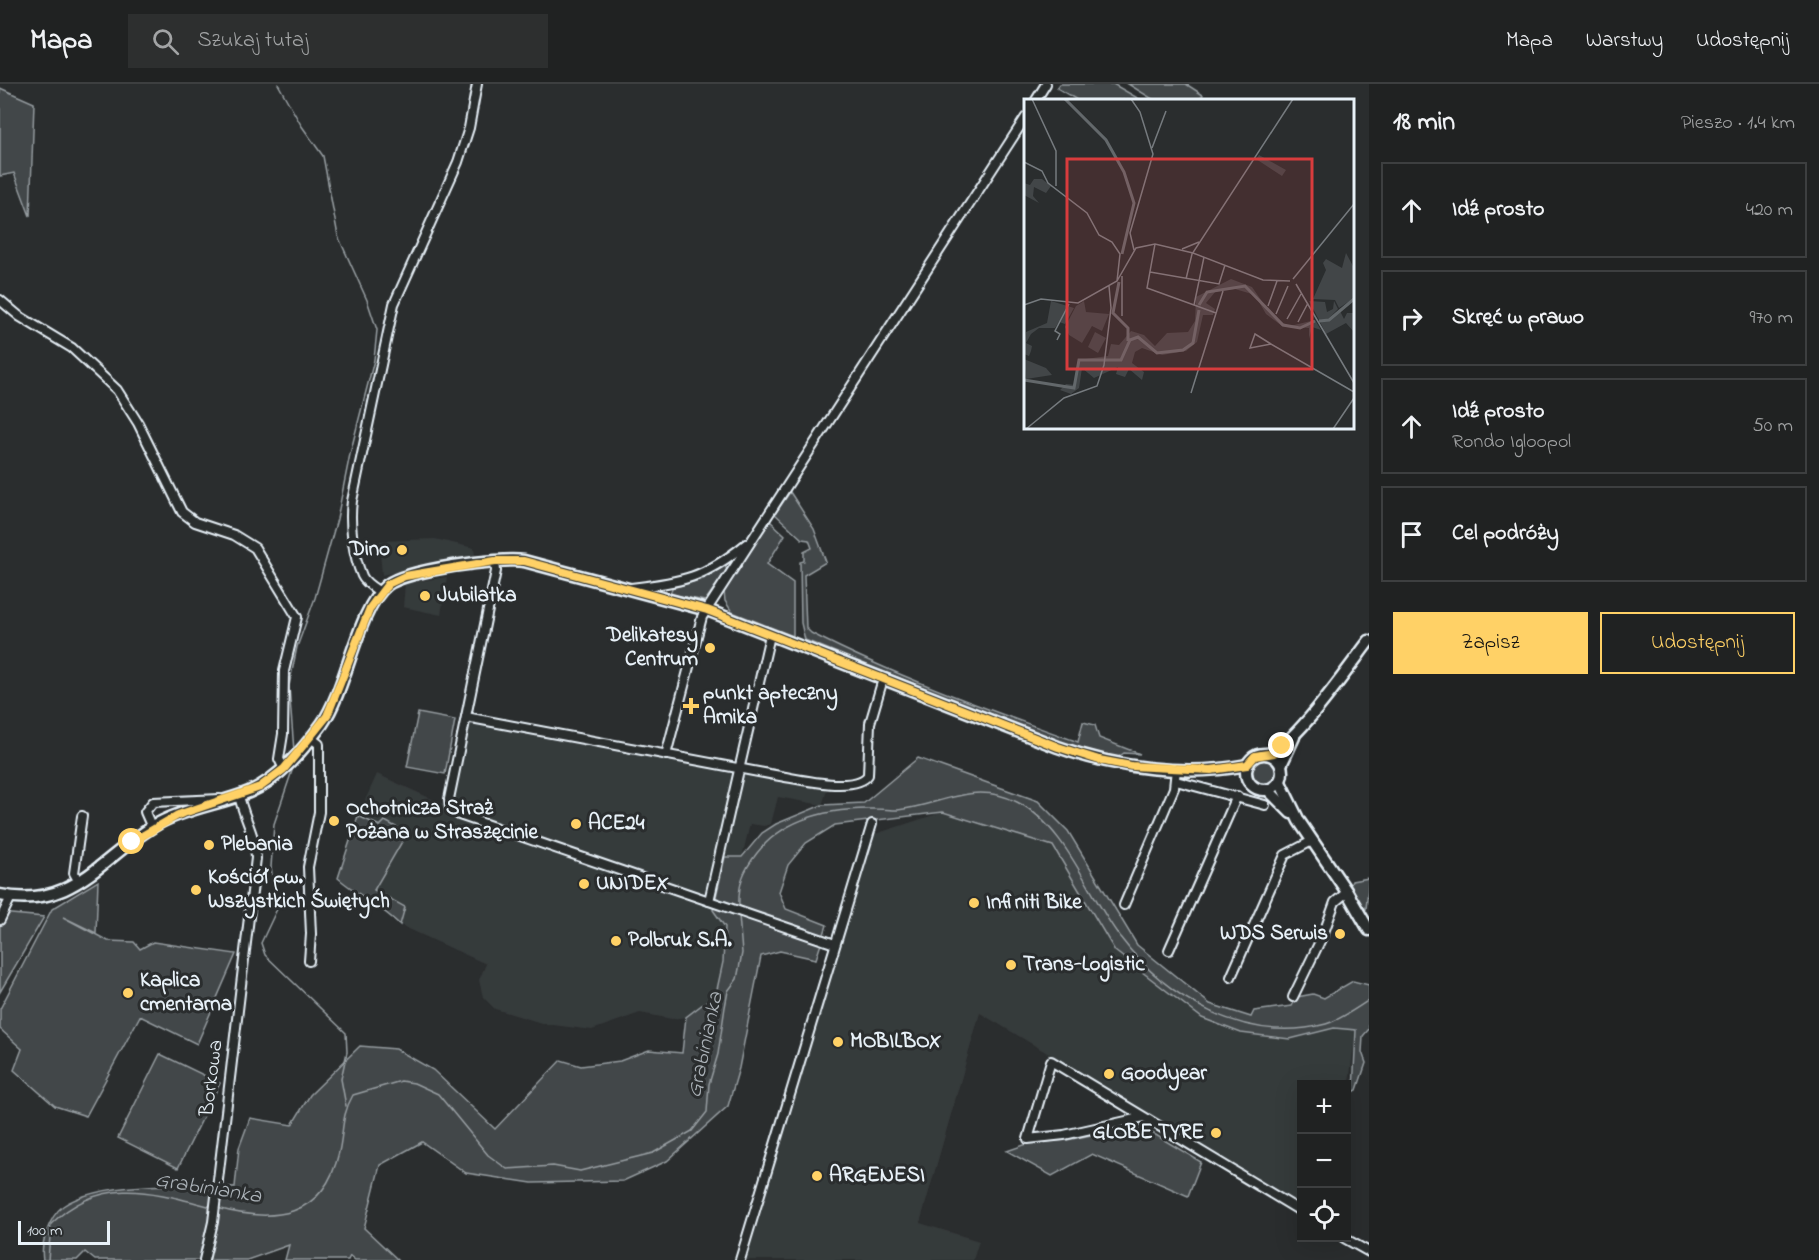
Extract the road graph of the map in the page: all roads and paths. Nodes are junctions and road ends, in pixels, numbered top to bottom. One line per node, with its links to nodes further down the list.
1 (477, 84): 9 (street)
2 (1046, 84): 3 (street)
3 (1037, 99)
4 (1024, 120): 6 (street)
5 (0, 300): 21 (street)
6 (751, 539): 8 (street); 10 (street)
7 (495, 561): 8 (street); 9 (street); 14 (street)
8 (627, 588): 10 (street)
9 (380, 592): 16 (street)
10 (707, 610): 11 (street); 17 (street)
11 (770, 635): 13 (street); 22 (street)
12 (1369, 641): 15 (street)
13 (883, 679): 22 (street); 23 (street)
14 (466, 717): 17 (street); 41 (street)
15 (1295, 734): 18 (street); 20 (street)
16 (309, 739): 21 (street); 47 (street)
17 (666, 754): 22 (street)
18 (1267, 754): 19 (street); 20 (street)
19 (1247, 765): 24 (street); 25 (street)
20 (1281, 765): 27 (street)
21 (286, 766): 29 (street)
22 (740, 768): 41 (street)
23 (1176, 768): 24 (street); 26 (street)
24 (1211, 770): 25 (street)
25 (1247, 779): 28 (street)
26 (1176, 781): 30 (street); 42 (street)
27 (1280, 782): 28 (street); 34 (street)
28 (1268, 790): 34 (street)
29 (239, 795): 31 (street); 54 (street, Borkowa)
30 (1237, 796): 32 (street); 46 (street)
31 (224, 800): 36 (street); 36 (street)
32 (1265, 805)
33 (82, 816): 38 (street)
34 (1299, 821): 37 (street)
35 (872, 824): 45 (street)
36 (152, 828): 38 (street)
37 (1312, 841): 39 (street); 48 (street)
38 (79, 882): 40 (street)
39 (1347, 892): 44 (street); 49 (street)
40 (6, 896): 43 (street)
41 (709, 901): 45 (street)
42 (1124, 905)
43 (0, 920)
44 (1369, 930)
45 (835, 944): 55 (street)
46 (1169, 950)
47 (309, 961)
48 (1231, 977)
49 (1293, 997)
50 (1144, 1117): 50 (street); 51 (street)
51 (1297, 1209)
52 (1351, 1242): 53 (street)
53 (1369, 1252)
54 (204, 1260)
55 (740, 1260)

